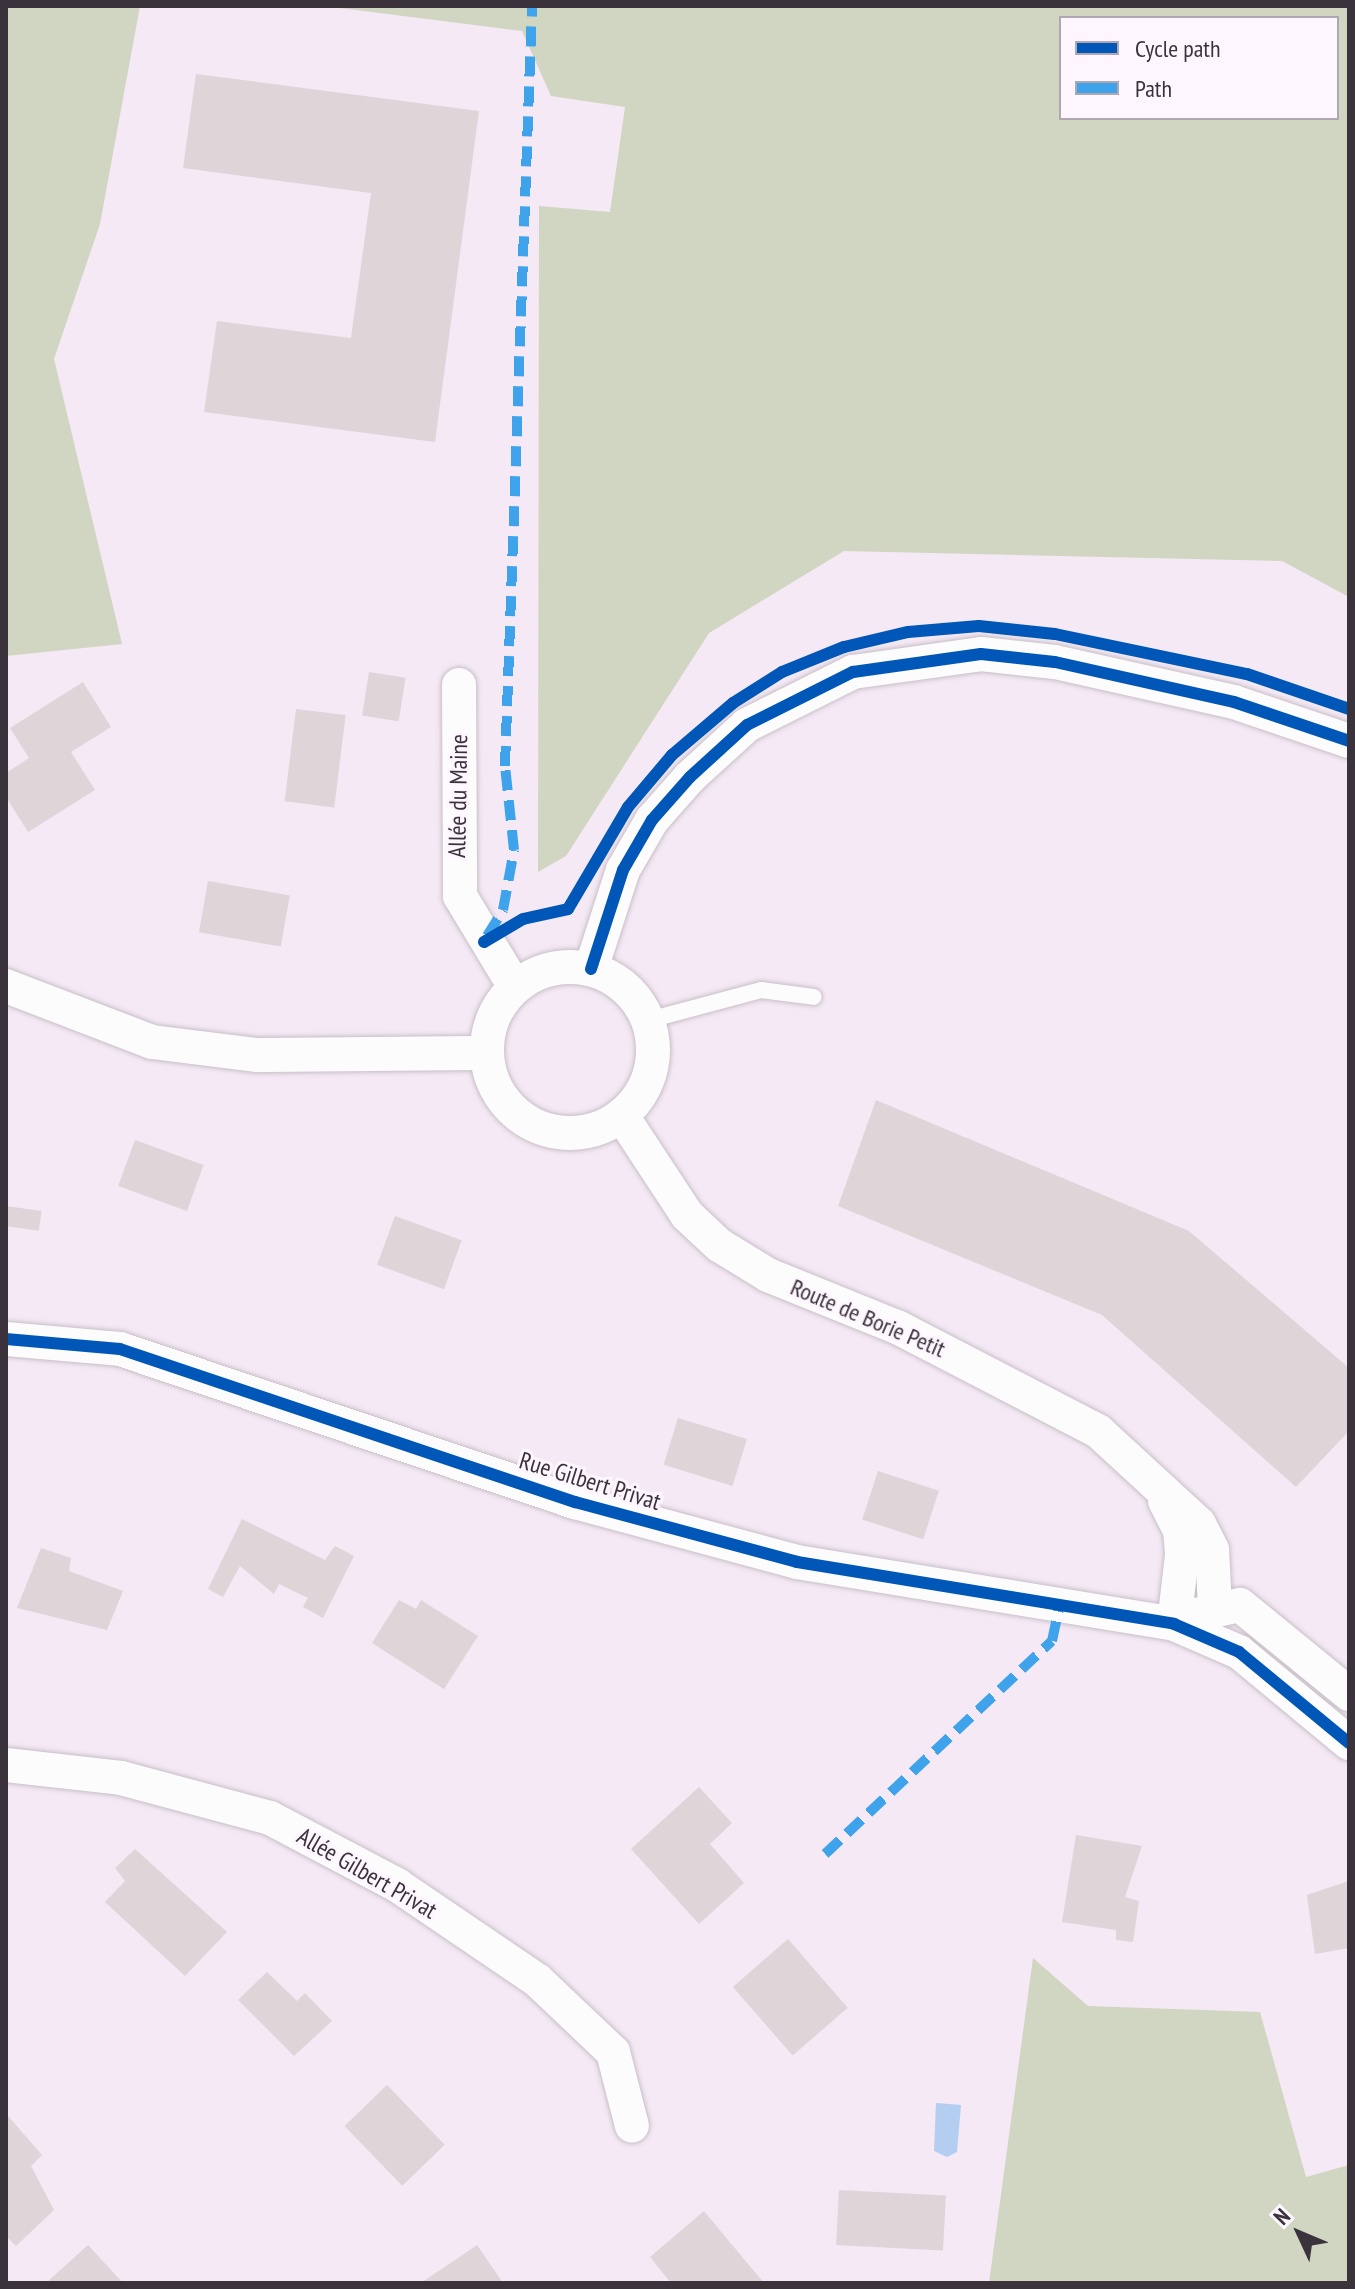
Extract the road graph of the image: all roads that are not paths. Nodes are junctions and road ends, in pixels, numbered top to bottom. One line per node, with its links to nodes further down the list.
1 (459, 685): 5 (street, Allée du Maine)
2 (1349, 741): 3 (street)
3 (591, 969): 5 (street); 7 (street)
4 (6, 986): 8 (street)
5 (515, 987): 8 (street)
6 (814, 997): 7 (lane)
7 (649, 1020): 9 (street)
8 (486, 1053): 9 (street)
9 (622, 1116): 11 (street, Route de Borie Petit)
10 (6, 1339): 13 (street, Rue Gilbert Privat)
11 (1152, 1478): 12 (street, Route de Borie Petit); 13 (street, Route de Borie Petit)
12 (1215, 1608): 13 (street); 14 (street)
13 (1174, 1624): 15 (street, Rue Gilbert Privat)
14 (1349, 1694)
15 (1349, 1743)
16 (6, 1765): 17 (street, Allée Gilbert Privat)
17 (632, 2126)

